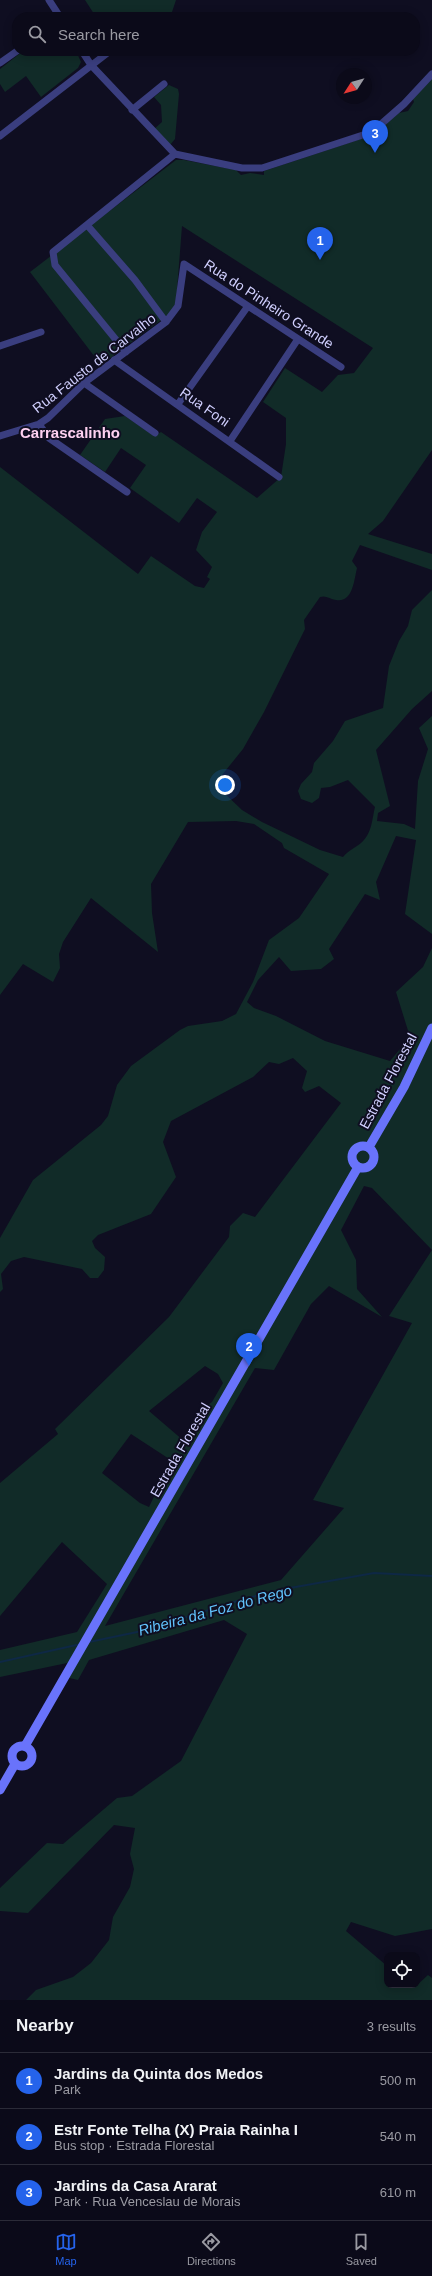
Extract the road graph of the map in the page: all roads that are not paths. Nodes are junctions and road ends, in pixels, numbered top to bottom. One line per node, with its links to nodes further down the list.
1 (49, 0): 2 (street)
2 (57, 12)
3 (12, 55): 6 (street)
4 (85, 56): 7 (street)
5 (103, 56): 7 (street)
6 (0, 64)
7 (91, 65): 10 (street); 11 (street)
8 (432, 74): 12 (street)
9 (164, 84): 10 (street)
10 (132, 110): 12 (street)
11 (0, 136)
12 (175, 154): 13 (street)
13 (87, 225): 16 (street); 20 (street)
14 (184, 264): 15 (street, Rua do Pinheiro Grande); 16 (street, Rua Fausto de Carvalho)
15 (248, 306): 18 (street, Rua do Pinheiro Grande); 24 (street)
16 (166, 322): 20 (street, Rua Fausto de Carvalho)
17 (41, 332): 19 (street)
18 (298, 339): 22 (street, Rua do Pinheiro Grande); 28 (street)
19 (0, 346)
20 (126, 352): 21 (street, Rua Fausto de Carvalho)
21 (114, 360): 23 (street, Rua Fausto de Carvalho); 24 (street, Rua Foni)
22 (341, 367)
23 (84, 384): 25 (street, Rua Fausto de Carvalho); 26 (street)
24 (178, 404): 28 (street, Rua Foni)
25 (39, 424): 27 (street, Rua Fausto de Carvalho); 30 (street)
26 (155, 433)
27 (0, 436)
28 (230, 441): 29 (street, Rua Foni)
29 (279, 477)
30 (127, 492)
31 (432, 1028): 32 (main road, Estrada Florestal)
32 (369, 1147): 33 (main road); 33 (main road)
33 (358, 1166): 34 (main road, Estrada Florestal)
34 (25, 1746): 35 (main road); 35 (main road)
35 (15, 1764): 36 (main road)
36 (0, 1790)

